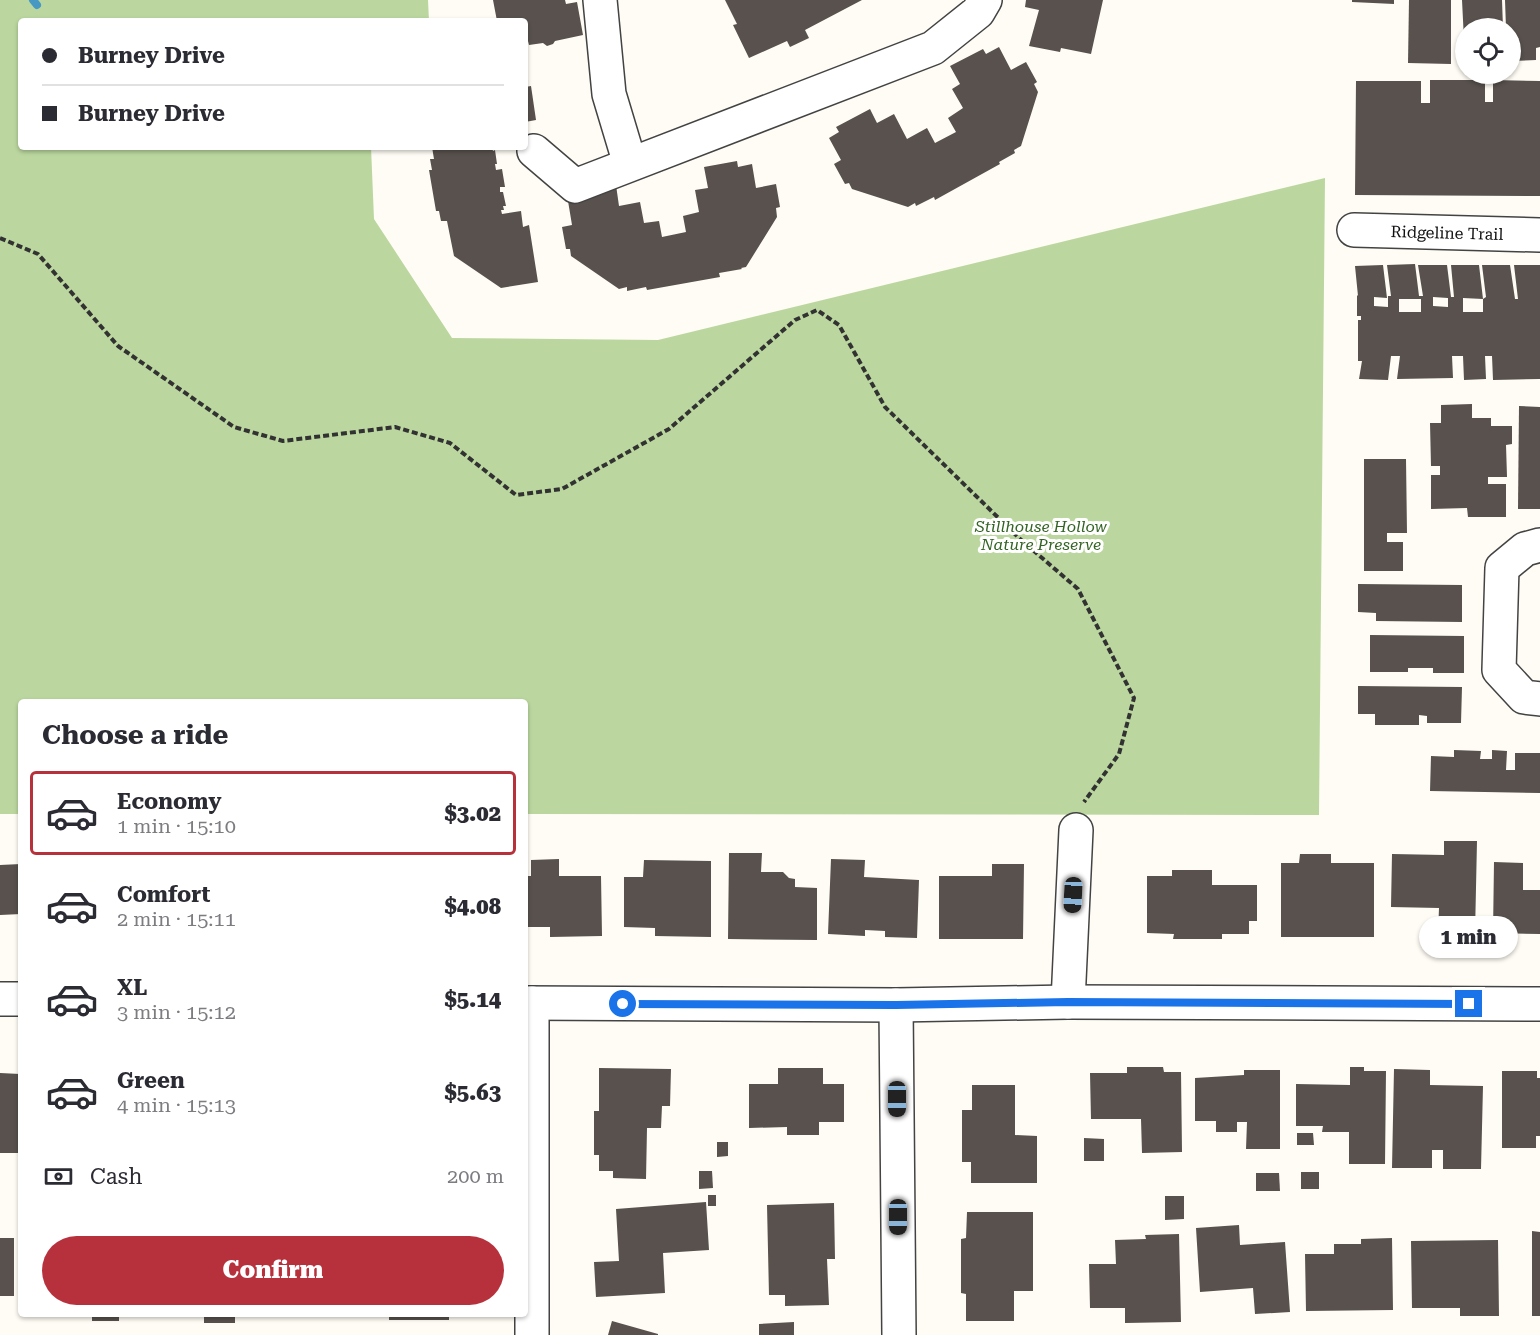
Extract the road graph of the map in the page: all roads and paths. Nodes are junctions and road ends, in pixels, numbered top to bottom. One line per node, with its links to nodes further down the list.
1 (600, 0): 4 (street)
2 (985, 0): 4 (street)
3 (534, 151): 4 (street)
4 (630, 164)
5 (1354, 230): 6 (street, Ridgeline Trail)
6 (1540, 235)
7 (0, 238): 10 (path)
8 (1540, 545): 9 (street)
9 (1540, 699)
10 (1076, 830): 13 (street)
11 (0, 999): 12 (street)
12 (18, 999)
13 (1068, 1002): 15 (street); 16 (street)
14 (529, 1003): 16 (street); 17 (street)
15 (1540, 1004)
16 (896, 1005): 18 (street)
17 (532, 1335)
18 (898, 1335)

